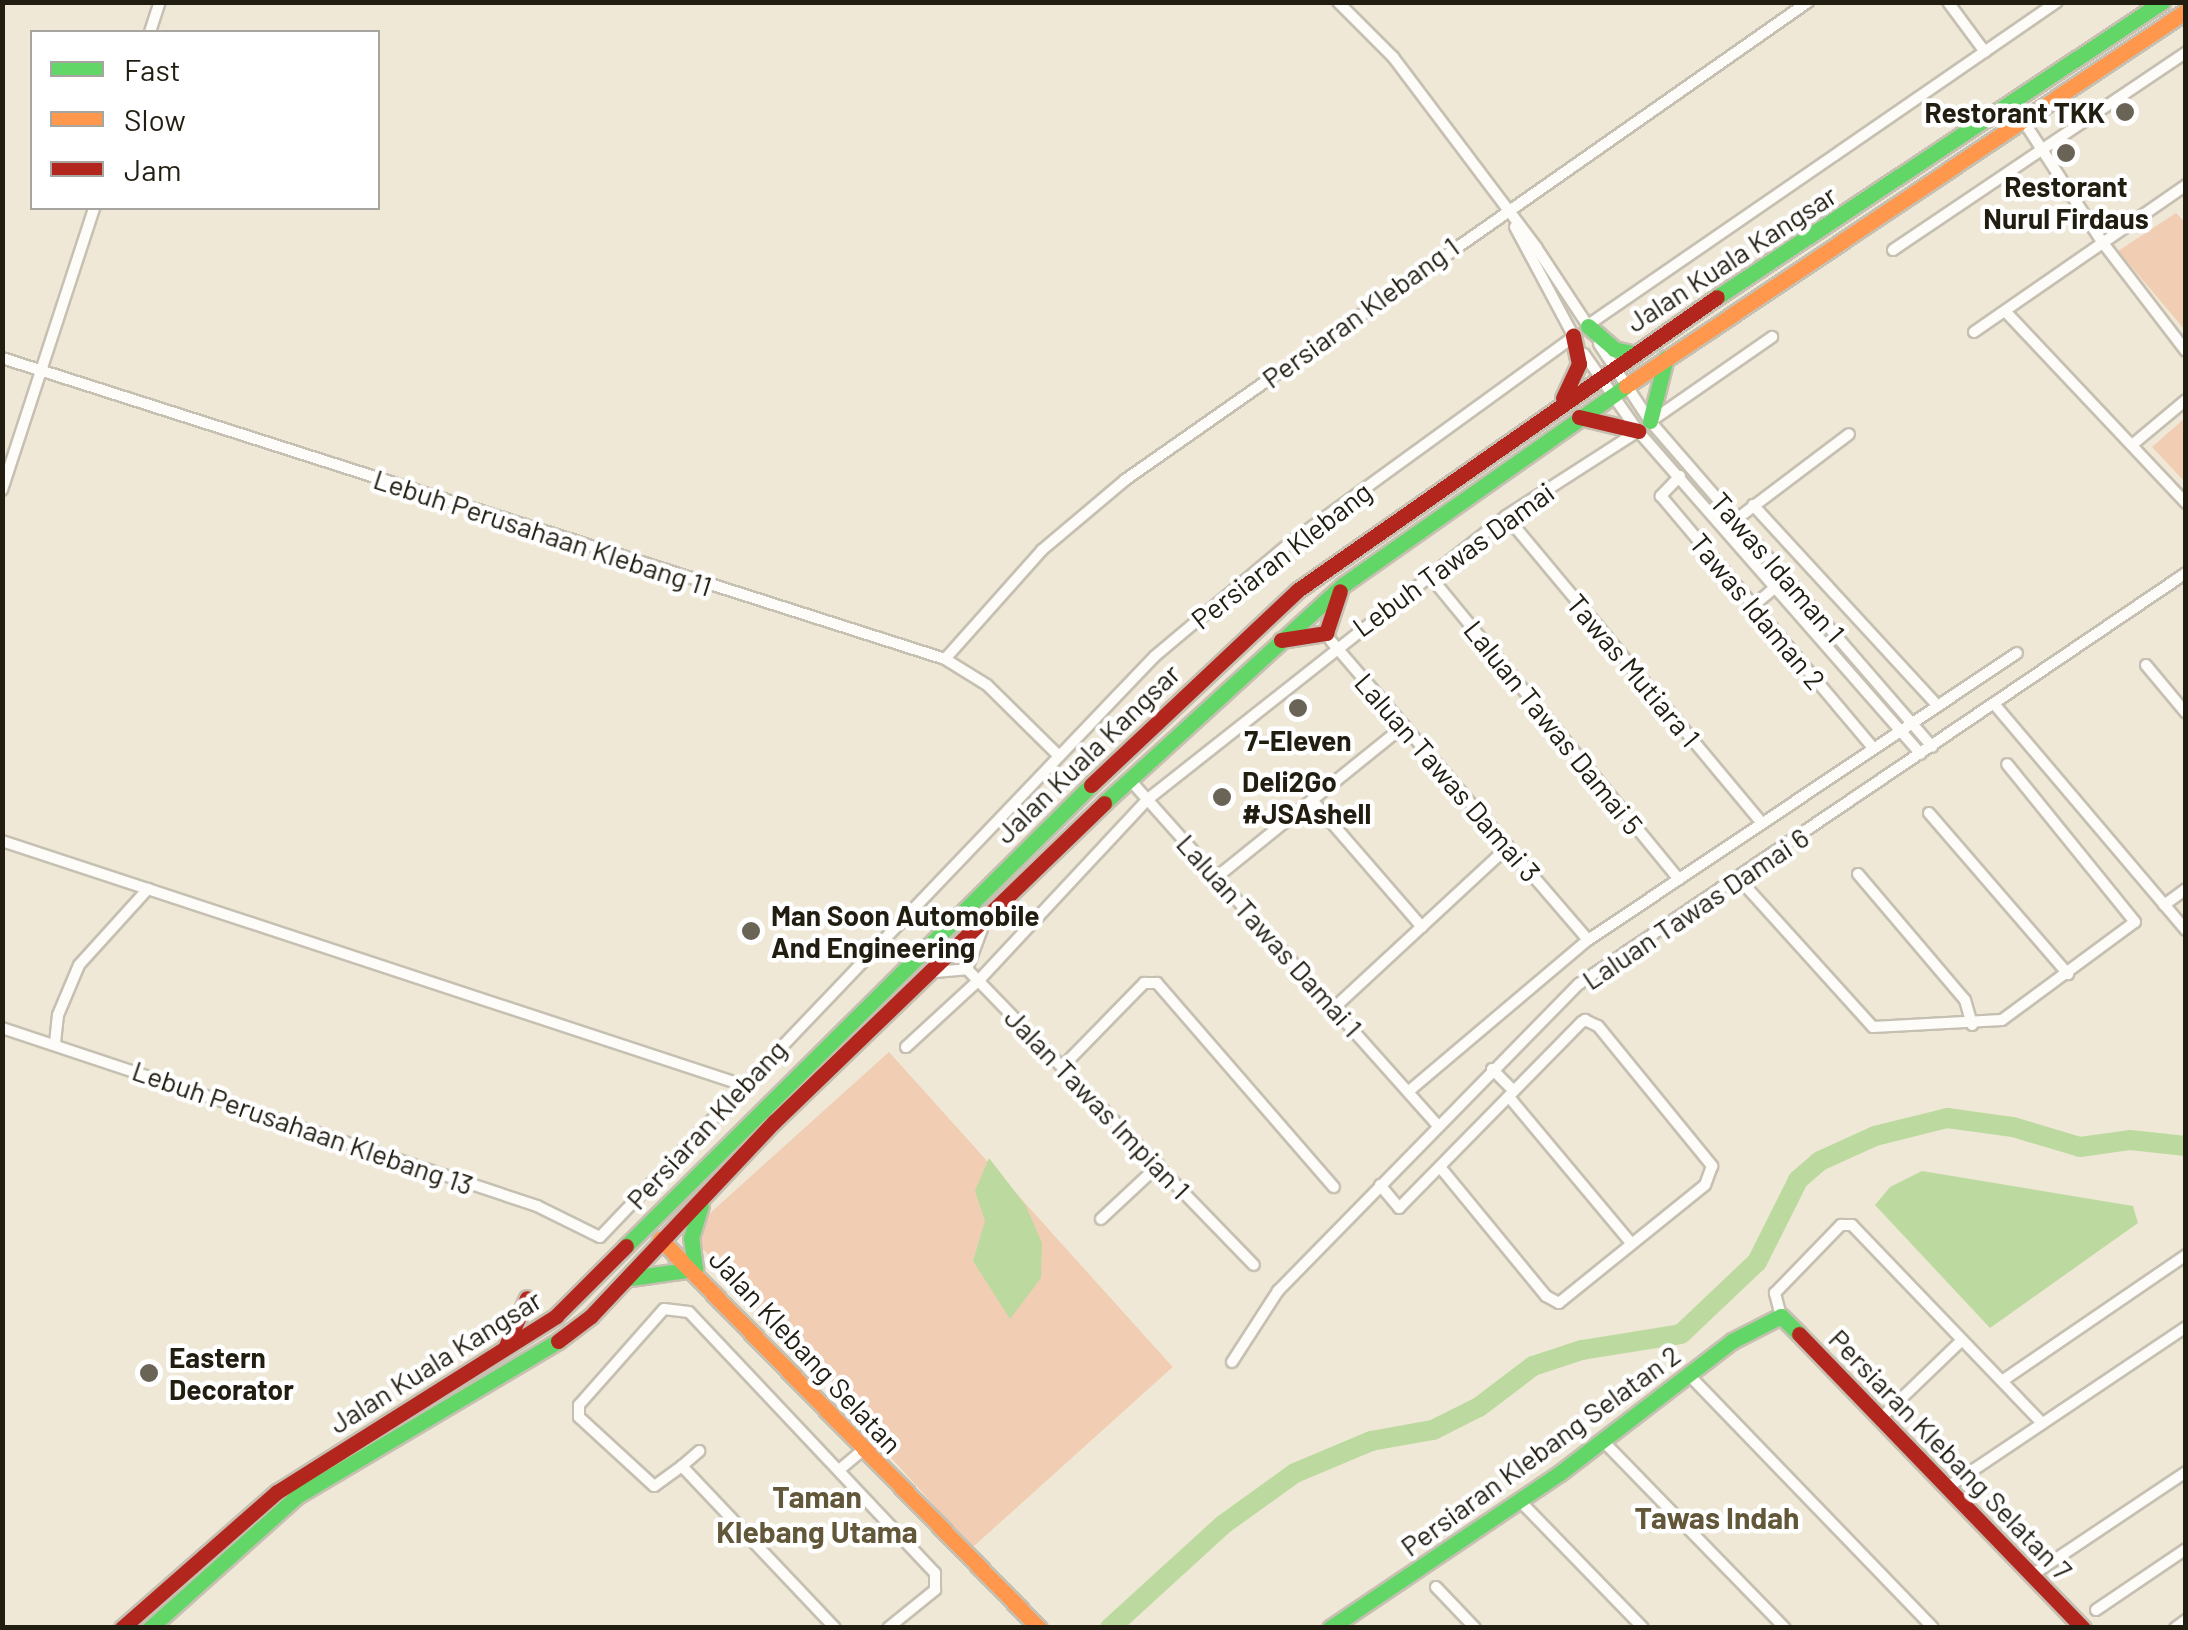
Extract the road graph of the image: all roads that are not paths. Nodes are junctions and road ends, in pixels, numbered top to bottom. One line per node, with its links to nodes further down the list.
1 (160, 2): 8 (street)
2 (1338, 2): 14 (street)
3 (1808, 2): 14 (street, Persiaran Klebang 1)
4 (1948, 2): 9 (street)
5 (2057, 2): 9 (street)
6 (2162, 2): 25 (main road, Jalan Kuala Kangsar)
7 (2186, 12): 11 (main road, Jalan Kuala Kangsar)
8 (151, 30)
9 (1985, 52): 20 (street)
10 (2186, 52): 12 (street)
11 (2024, 122): 12 (street); 27 (main road, Jalan Kuala Kangsar)
12 (2044, 150): 17 (street); 18 (street)
13 (2186, 186): 17 (street)
14 (1504, 209): 16 (street); 57 (street, Persiaran Klebang 1)
15 (93, 210): 29 (street)
16 (1513, 221): 20 (street, Tawas Idaman 1); 22 (street, Tawas Idaman 1)
17 (2102, 243): 19 (street); 24 (street)
18 (1893, 250)
19 (2005, 311): 21 (street); 38 (street)
20 (1588, 326): 25 (main road); 28 (street, Tawas Idaman 1)
21 (1974, 332)
22 (1574, 336): 30 (street, Tawas Idaman 1); 33 (main road); 67 (street, Persiaran Klebang)
23 (1772, 337): 36 (street, Lebuh Tawas Damai)
24 (2186, 351)
25 (1632, 353): 28 (main road, Jalan Kuala Kangsar)
26 (2, 358): 29 (street, Lebuh Perusahaan Klebang 11)
27 (1666, 358): 31 (main road, Jalan Kuala Kangsar); 36 (main road)
28 (1612, 366): 30 (main road, Jalan Kuala Kangsar); 31 (street, Tawas Idaman 1)
29 (42, 370): 40 (street); 57 (street, Lebuh Perusahaan Klebang 11)
30 (1596, 377): 32 (street, Tawas Idaman 1); 33 (main road, Jalan Kuala Kangsar)
31 (1626, 385): 32 (main road, Jalan Kuala Kangsar); 36 (street, Tawas Idaman 1)
32 (1610, 396): 35 (main road, Jalan Kuala Kangsar); 36 (street, Tawas Idaman 1)
33 (1562, 400): 45 (main road, Jalan Kuala Kangsar)
34 (2186, 400): 38 (street)
35 (1579, 417): 36 (main road); 49 (main road, Jalan Kuala Kangsar)
36 (1644, 426): 39 (street, Tawas Idaman 1); 43 (street, Lebuh Tawas Damai); 44 (street, Tawas Idaman 1)
37 (1849, 434): 42 (street)
38 (2132, 445): 41 (street)
39 (1680, 476): 50 (street, Tawas Idaman 1); 51 (street, Tawas Idaman 2)
40 (2, 490)
41 (2186, 503)
42 (1753, 505): 44 (street); 60 (street)
43 (1506, 516): 47 (street, Lebuh Tawas Damai); 74 (street, Tawas Mutiara 1)
44 (1738, 518): 48 (street, Tawas Idaman 1)
45 (1327, 567): 52 (main road); 53 (main road, Jalan Kuala Kangsar)
46 (2186, 574): 59 (street, Laluan Tawas Damai 6)
47 (1429, 575): 54 (street, Lebuh Tawas Damai); 79 (street, Laluan Tawas Damai 5)
48 (1788, 577): 50 (street); 62 (street, Tawas Idaman 1)
49 (1343, 585): 52 (main road, Jalan Kuala Kangsar); 54 (main road)
50 (1776, 586): 51 (street); 64 (street, Tawas Idaman 1)
51 (1753, 606): 66 (street, Tawas Idaman 2)
52 (1310, 612): 53 (main road); 54 (street, Laluan Tawas Damai 3); 55 (main road, Jalan Kuala Kangsar)
53 (1257, 626): 103 (main road, Jalan Kuala Kangsar)
54 (1330, 640): 55 (main road); 63 (street, Laluan Tawas Damai 3); 71 (street, Lebuh Tawas Damai)
55 (1274, 643): 70 (main road, Jalan Kuala Kangsar)
56 (2016, 654): 60 (street, Laluan Tawas Damai 6)
57 (945, 660): 67 (street, Lebuh Perusahaan Klebang 11)
58 (2146, 665): 61 (street)
59 (1996, 705): 65 (street, Laluan Tawas Damai 6); 83 (street)
60 (1938, 706): 62 (street, Laluan Tawas Damai 6)
61 (2186, 713)
62 (1912, 722): 64 (street, Laluan Tawas Damai 6); 65 (street, Tawas Idaman 1)
63 (1404, 726): 72 (street); 76 (street, Laluan Tawas Damai 3)
64 (1900, 730): 66 (street, Laluan Tawas Damai 6); 68 (street, Tawas Idaman 1)
65 (1932, 747): 68 (street, Laluan Tawas Damai 6)
66 (1873, 748): 74 (street, Laluan Tawas Damai 6)
67 (1056, 753): 99 (street, Persiaran Klebang)
68 (1921, 754): 80 (street, Laluan Tawas Damai 6)
69 (2007, 764): 90 (street)
70 (1130, 780): 71 (street, Laluan Tawas Damai 1); 84 (main road, Jalan Kuala Kangsar)
71 (1148, 799): 78 (street, Laluan Tawas Damai 1); 91 (street, Lebuh Tawas Damai)
72 (1312, 800): 78 (street); 85 (street)
73 (1929, 812): 90 (street)
74 (1762, 823): 79 (street, Laluan Tawas Damai 6)
75 (2, 841): 81 (street)
76 (1508, 847): 85 (street); 87 (street, Laluan Tawas Damai 3)
77 (1858, 874): 93 (street)
78 (1218, 876): 92 (street, Laluan Tawas Damai 1)
79 (1679, 878): 87 (street, Laluan Tawas Damai 6)
80 (1740, 880): 93 (street); 98 (street, Laluan Tawas Damai 6)
81 (148, 889): 95 (street); 99 (street)
82 (2186, 889): 83 (street)
83 (2164, 905): 86 (street)
84 (987, 918): 88 (street); 89 (main road, Jalan Kuala Kangsar)
85 (1422, 927): 92 (street)
86 (2186, 930)
87 (1588, 940): 100 (street, Laluan Tawas Damai 6)
88 (966, 970): 89 (street); 91 (street, Jalan Tawas Impian 1)
89 (930, 974): 108 (main road, Jalan Kuala Kangsar)
90 (2068, 974): 93 (street)
91 (978, 981): 96 (street, Lebuh Tawas Damai); 97 (street, Jalan Tawas Impian 1)
92 (1335, 1006): 100 (street, Laluan Tawas Damai 1)
93 (1972, 1025)
94 (2, 1028): 95 (street, Lebuh Perusahaan Klebang 13)
95 (54, 1043): 110 (street, Lebuh Perusahaan Klebang 13)
96 (906, 1047)
97 (1064, 1065): 104 (street, Jalan Tawas Impian 1); 107 (street)
98 (1492, 1069): 101 (street); 102 (street, Laluan Tawas Damai 6)
99 (742, 1085): 110 (street, Persiaran Klebang)
100 (1409, 1091): 102 (street, Laluan Tawas Damai 1)
101 (1511, 1094): 105 (street); 112 (street); 112 (street)
102 (1436, 1124): 106 (street, Laluan Tawas Damai 6)
103 (742, 1132): 111 (main road); 115 (main road, Jalan Kuala Kangsar)
104 (1159, 1165): 109 (street); 114 (street, Jalan Tawas Impian 1)
105 (1440, 1167): 106 (street); 112 (street)
106 (1380, 1185): 123 (street, Laluan Tawas Damai 6)
107 (1334, 1187)
108 (702, 1201): 111 (main road, Jalan Kuala Kangsar); 116 (main road)
109 (1101, 1218)
110 (600, 1237)
111 (663, 1240): 115 (main road); 116 (main road, Jalan Klebang Selatan); 117 (main road, Jalan Kuala Kangsar)
112 (1631, 1243)
113 (2186, 1255): 125 (street)
114 (1254, 1265)
115 (608, 1268): 122 (main road, Jalan Kuala Kangsar)
116 (695, 1269): 117 (main road); 129 (main road, Jalan Klebang Selatan)
117 (628, 1278): 142 (main road, Jalan Kuala Kangsar)
118 (527, 1298): 122 (main road)
119 (1781, 1316): 121 (street); 124 (main road, Persiaran Klebang Selatan 2); 126 (main road, Persiaran Klebang Selatan 7)
120 (2186, 1328): 127 (street)
121 (1962, 1340): 125 (street); 126 (street)
122 (506, 1346): 141 (main road, Jalan Kuala Kangsar)
123 (1232, 1362)
124 (1689, 1375): 128 (main road, Persiaran Klebang Selatan 2); 150 (street)
125 (2002, 1381): 127 (street)
126 (1882, 1418): 134 (main road, Persiaran Klebang Selatan 7)
127 (2041, 1422): 134 (street)
128 (1602, 1442): 135 (main road, Persiaran Klebang Selatan 2); 149 (street)
129 (863, 1450): 132 (street); 145 (main road, Jalan Klebang Selatan)
130 (699, 1451): 131 (street)
131 (682, 1466): 132 (street); 143 (street)
132 (840, 1470): 144 (street)
133 (2186, 1472): 137 (street)
134 (1948, 1487): 137 (main road, Persiaran Klebang Selatan 7)
135 (1519, 1500): 146 (main road, Persiaran Klebang Selatan 2); 148 (street)
136 (2186, 1549): 139 (street)
137 (2032, 1575): 151 (main road, Persiaran Klebang Selatan 7)
138 (1436, 1587): 147 (street)
139 (2096, 1610)
140 (2186, 1620): 152 (street)
141 (122, 1628)
142 (150, 1628)
143 (835, 1628)
144 (888, 1628)
145 (1039, 1628)
146 (1330, 1628)
147 (1475, 1628)
148 (1644, 1628)
149 (1784, 1628)
150 (1933, 1628)
151 (2083, 1628)
152 (2175, 1628)

